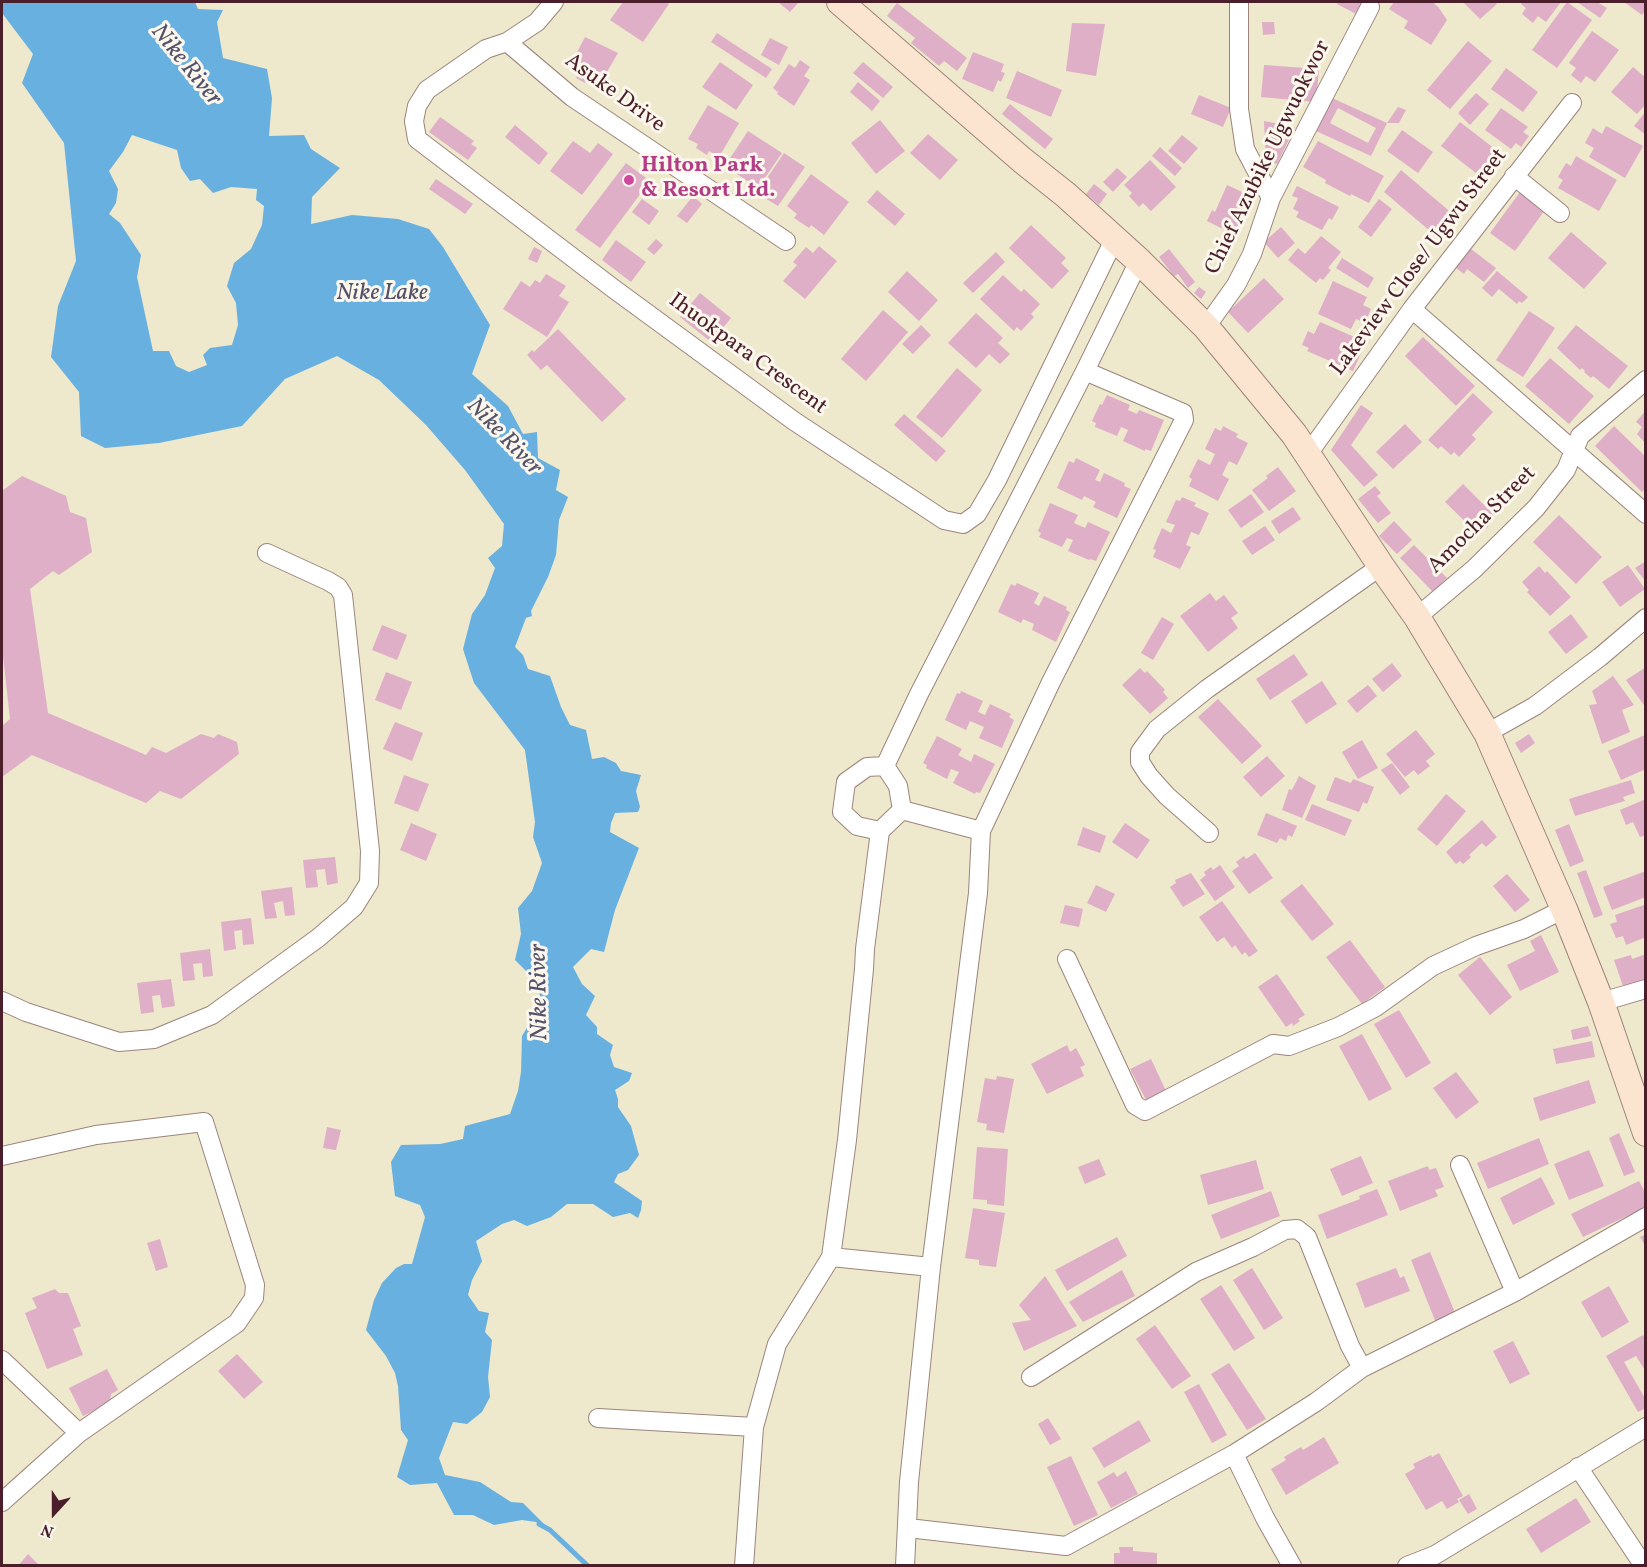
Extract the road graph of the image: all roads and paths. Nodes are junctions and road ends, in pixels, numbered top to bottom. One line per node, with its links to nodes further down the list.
1 (554, 2): 5 (street, Ihuokpara Crescent)
2 (840, 2): 10 (street)
3 (1239, 2): 8 (street)
4 (1370, 7): 8 (street, Chief Azubike Ugwuokwor)
5 (507, 42): 10 (street, Ihuokpara Crescent); 11 (street, Asuke Drive)
6 (1572, 103): 7 (street, Lakeview Close/ Ugwu Street)
7 (1514, 176): 9 (street); 13 (street, Lakeview Close/ Ugwu Street)
8 (1271, 198): 14 (street, Chief Azubike Ugwuokwor)
9 (1560, 213)
10 (1114, 238): 12 (street)
11 (786, 241)
12 (1139, 261): 14 (street); 15 (street)
13 (1413, 309): 17 (street); 18 (street, Lakeview Close/ Ugwu Street)
14 (1206, 327): 18 (street)
15 (1085, 371): 25 (street); 28 (street)
16 (1646, 380): 17 (street, Amocha Street)
17 (1574, 452): 19 (street); 22 (street, Amocha Street)
18 (1308, 454): 21 (street)
19 (1646, 514)
20 (267, 553): 33 (street)
21 (1381, 566): 22 (street); 29 (street)
22 (1418, 617): 24 (street)
23 (1646, 618): 24 (street)
24 (1487, 733): 30 (street)
25 (885, 766): 26 (street); 27 (street)
26 (902, 810): 27 (street); 28 (street)
27 (880, 831): 39 (street)
28 (981, 831): 40 (street)
29 (1209, 833)
30 (1564, 909): 31 (street); 34 (street)
31 (1067, 959)
32 (1646, 989): 34 (street)
33 (2, 1001)
34 (1600, 1002): 35 (street)
35 (1646, 1133)
36 (2, 1156): 48 (street)
37 (1460, 1165): 41 (street)
38 (1646, 1217): 41 (street)
39 (831, 1257): 40 (street); 46 (street)
40 (932, 1267): 52 (street)
41 (1515, 1292): 43 (street)
42 (2, 1360): 48 (street)
43 (1362, 1368): 44 (street); 49 (street)
44 (1031, 1377)
45 (598, 1418): 46 (street)
46 (754, 1427): 54 (street)
47 (1646, 1427): 50 (street)
48 (79, 1433): 51 (street)
49 (1234, 1454): 52 (street); 56 (street)
50 (1578, 1467): 53 (street); 58 (street)
51 (2, 1502)
52 (908, 1528): 55 (street)
53 (1438, 1560): 57 (street)
54 (744, 1566)
55 (905, 1566)
56 (1292, 1566)
57 (1407, 1566)
58 (1644, 1566)

